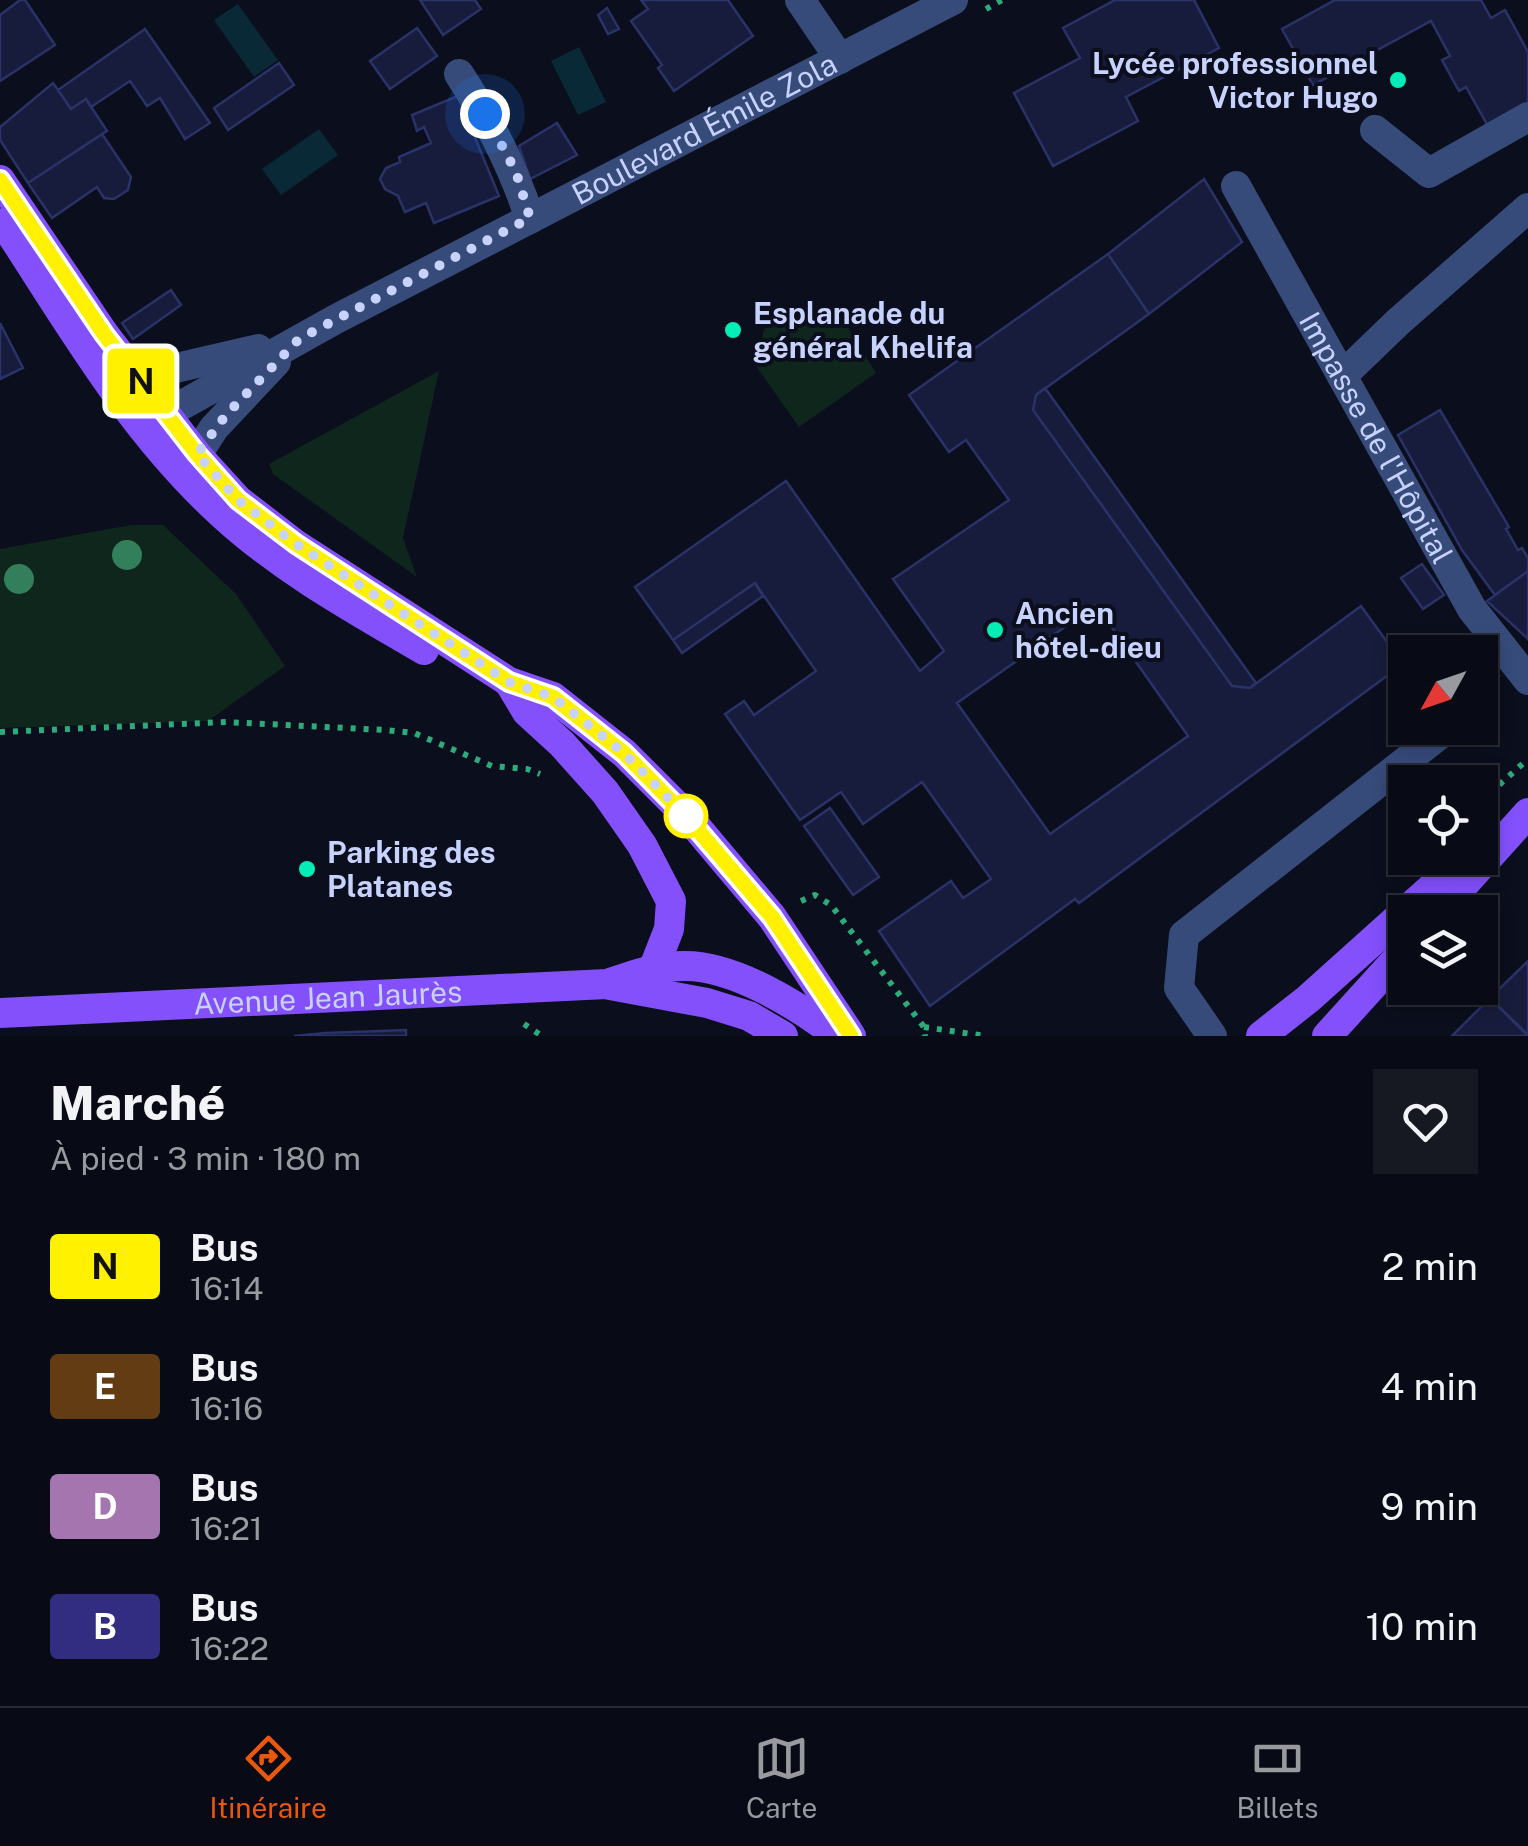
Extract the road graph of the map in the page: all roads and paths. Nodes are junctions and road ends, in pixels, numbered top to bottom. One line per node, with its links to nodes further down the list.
1 (800, 0): 3 (street)
2 (942, 3): 3 (street, Boulevard Émile Zola)
3 (840, 59): 11 (street, Boulevard Émile Zola)
4 (459, 74): 11 (street)
5 (1528, 117): 6 (street)
6 (1375, 130)
7 (0, 180): 14 (main road)
8 (1236, 186): 13 (street, Impasse de l'Hôpital)
9 (1528, 208): 13 (street)
10 (0, 216): 15 (main road)
11 (530, 218): 12 (street, Boulevard Émile Zola)
12 (299, 339): 14 (street, Boulevard Émile Zola); 15 (street, Boulevard Émile Zola); 16 (street, Boulevard Émile Zola)
13 (1342, 376): 17 (street, Impasse de l'Hôpital)
14 (137, 377): 15 (main road)
15 (156, 423): 16 (main road)
16 (190, 465): 18 (main road)
17 (1528, 680)
18 (509, 682): 31 (main road); 37 (main road)
19 (0, 732): 22 (path)
20 (1426, 745): 40 (street)
21 (1528, 760): 23 (path)
22 (550, 778)
23 (1498, 786)
24 (1528, 801): 26 (main road)
25 (1528, 814): 28 (main road)
26 (1498, 828)
27 (1446, 875): 41 (main road)
28 (1454, 895)
29 (788, 907): 34 (path)
30 (1388, 969): 42 (main road)
31 (653, 970): 32 (main road, Avenue Jean Jaurès); 36 (main road, Avenue Jean Jaurès)
32 (607, 984): 33 (main road, Avenue Jean Jaurès); 35 (main road)
33 (0, 1013)
34 (924, 1026): 38 (path); 39 (path)
35 (784, 1036)
36 (838, 1036)
37 (850, 1036)
38 (925, 1036)
39 (985, 1036)
40 (1212, 1036)
41 (1261, 1036)
42 (1327, 1036)

